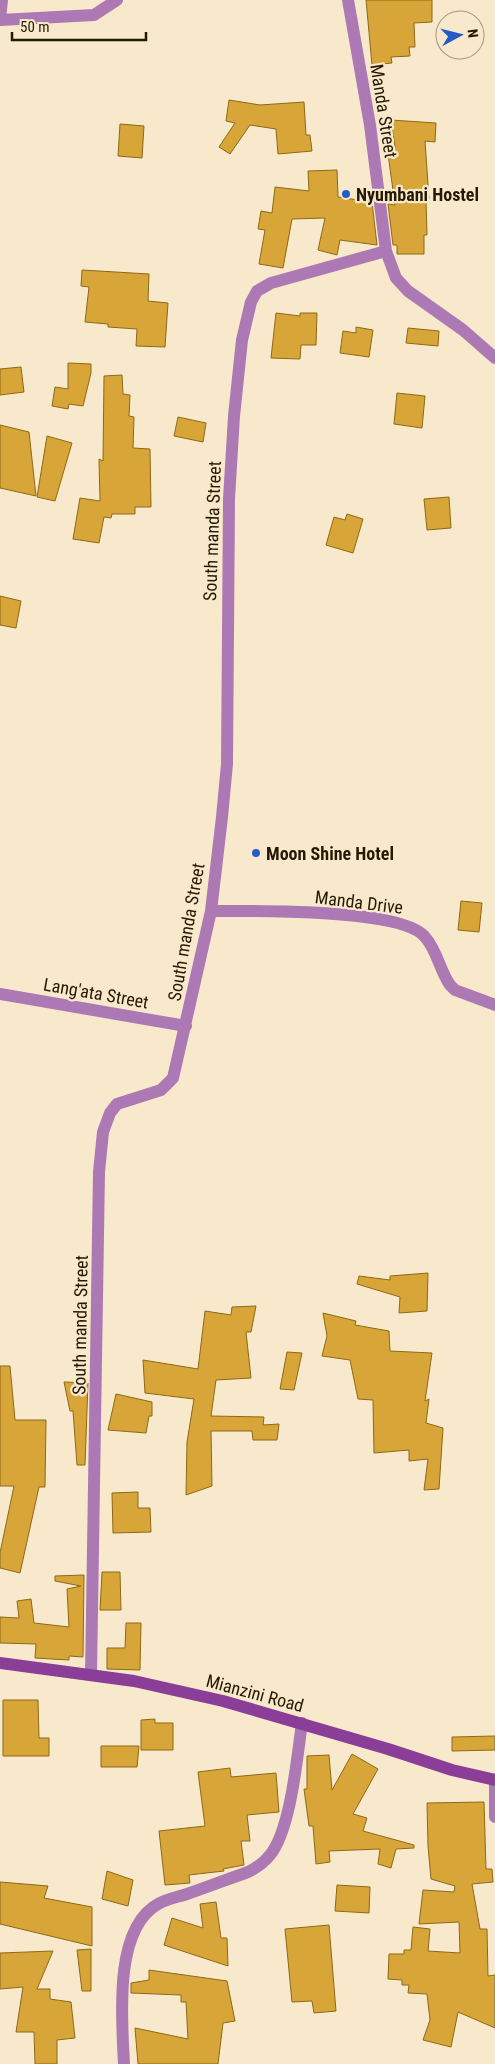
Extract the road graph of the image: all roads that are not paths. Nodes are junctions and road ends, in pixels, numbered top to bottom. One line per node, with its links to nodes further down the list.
1 (2, 0): 4 (street)
2 (117, 0): 4 (street)
3 (348, 0): 5 (street, Manda Street)
4 (0, 20)
5 (386, 251): 6 (street, Manda Street); 7 (street, South manda Street)
6 (495, 358)
7 (211, 911): 9 (street, Manda Drive); 10 (street, South manda Street)
8 (0, 994): 10 (street, Lang'ata Street)
9 (495, 1005)
10 (186, 1026): 12 (street, South manda Street)
11 (0, 1664): 12 (street, Mianzini Road)
12 (91, 1674): 13 (street, Mianzini Road)
13 (302, 1723): 14 (street, Mianzini Road); 17 (street)
14 (495, 1780)
15 (495, 1786): 16 (street)
16 (495, 1816)
17 (124, 2064)

